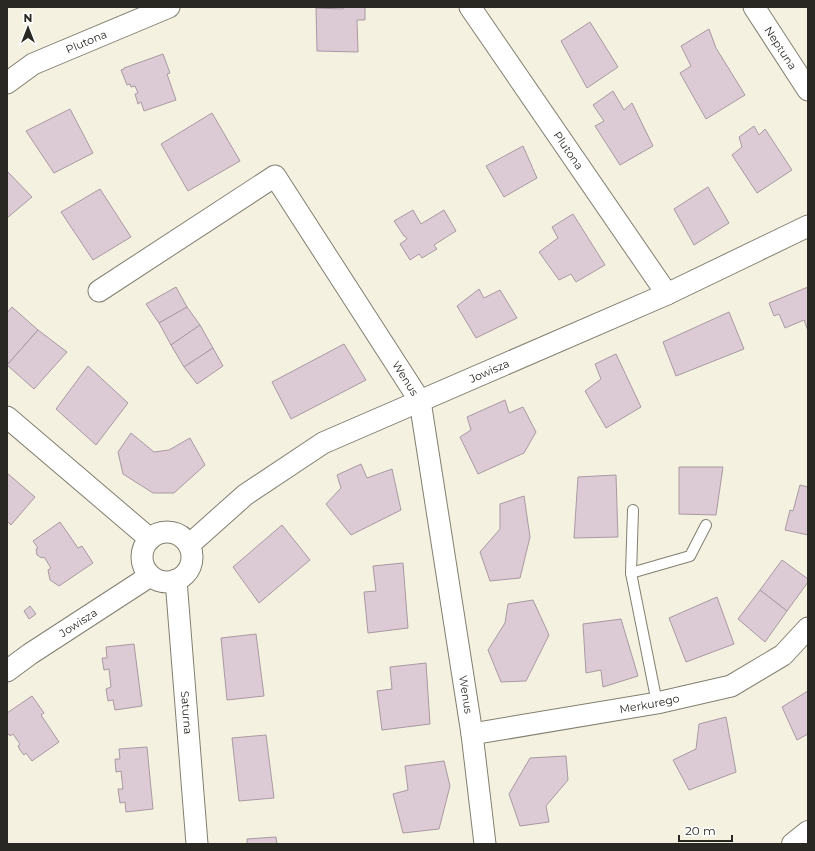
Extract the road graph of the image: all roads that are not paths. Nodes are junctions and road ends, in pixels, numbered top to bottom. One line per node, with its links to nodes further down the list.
1 (169, 7): 4 (street, Plutona)
2 (470, 7): 8 (street, Plutona)
3 (754, 7): 5 (street, Neptuna)
4 (7, 82)
5 (808, 90)
6 (808, 226): 8 (street, Jowisza)
7 (99, 291): 9 (street, Wenus)
8 (667, 294): 9 (street, Jowisza)
9 (420, 401): 14 (street, Jowisza); 21 (street, Wenus)
10 (7, 417): 13 (street)
11 (633, 510): 15 (lane)
12 (706, 525): 15 (lane)
13 (150, 539): 14 (street); 16 (street)
14 (189, 545): 17 (street)
15 (632, 573): 20 (lane)
16 (150, 576): 17 (street); 19 (street, Jowisza)
17 (176, 580): 23 (street, Saturna)
18 (808, 628): 20 (street, Merkurego)
19 (7, 672)
20 (657, 703): 21 (street, Merkurego)
21 (472, 734): 24 (street, Wenus)
22 (808, 832): 25 (street)
23 (197, 844)
24 (485, 844)
25 (793, 844)

